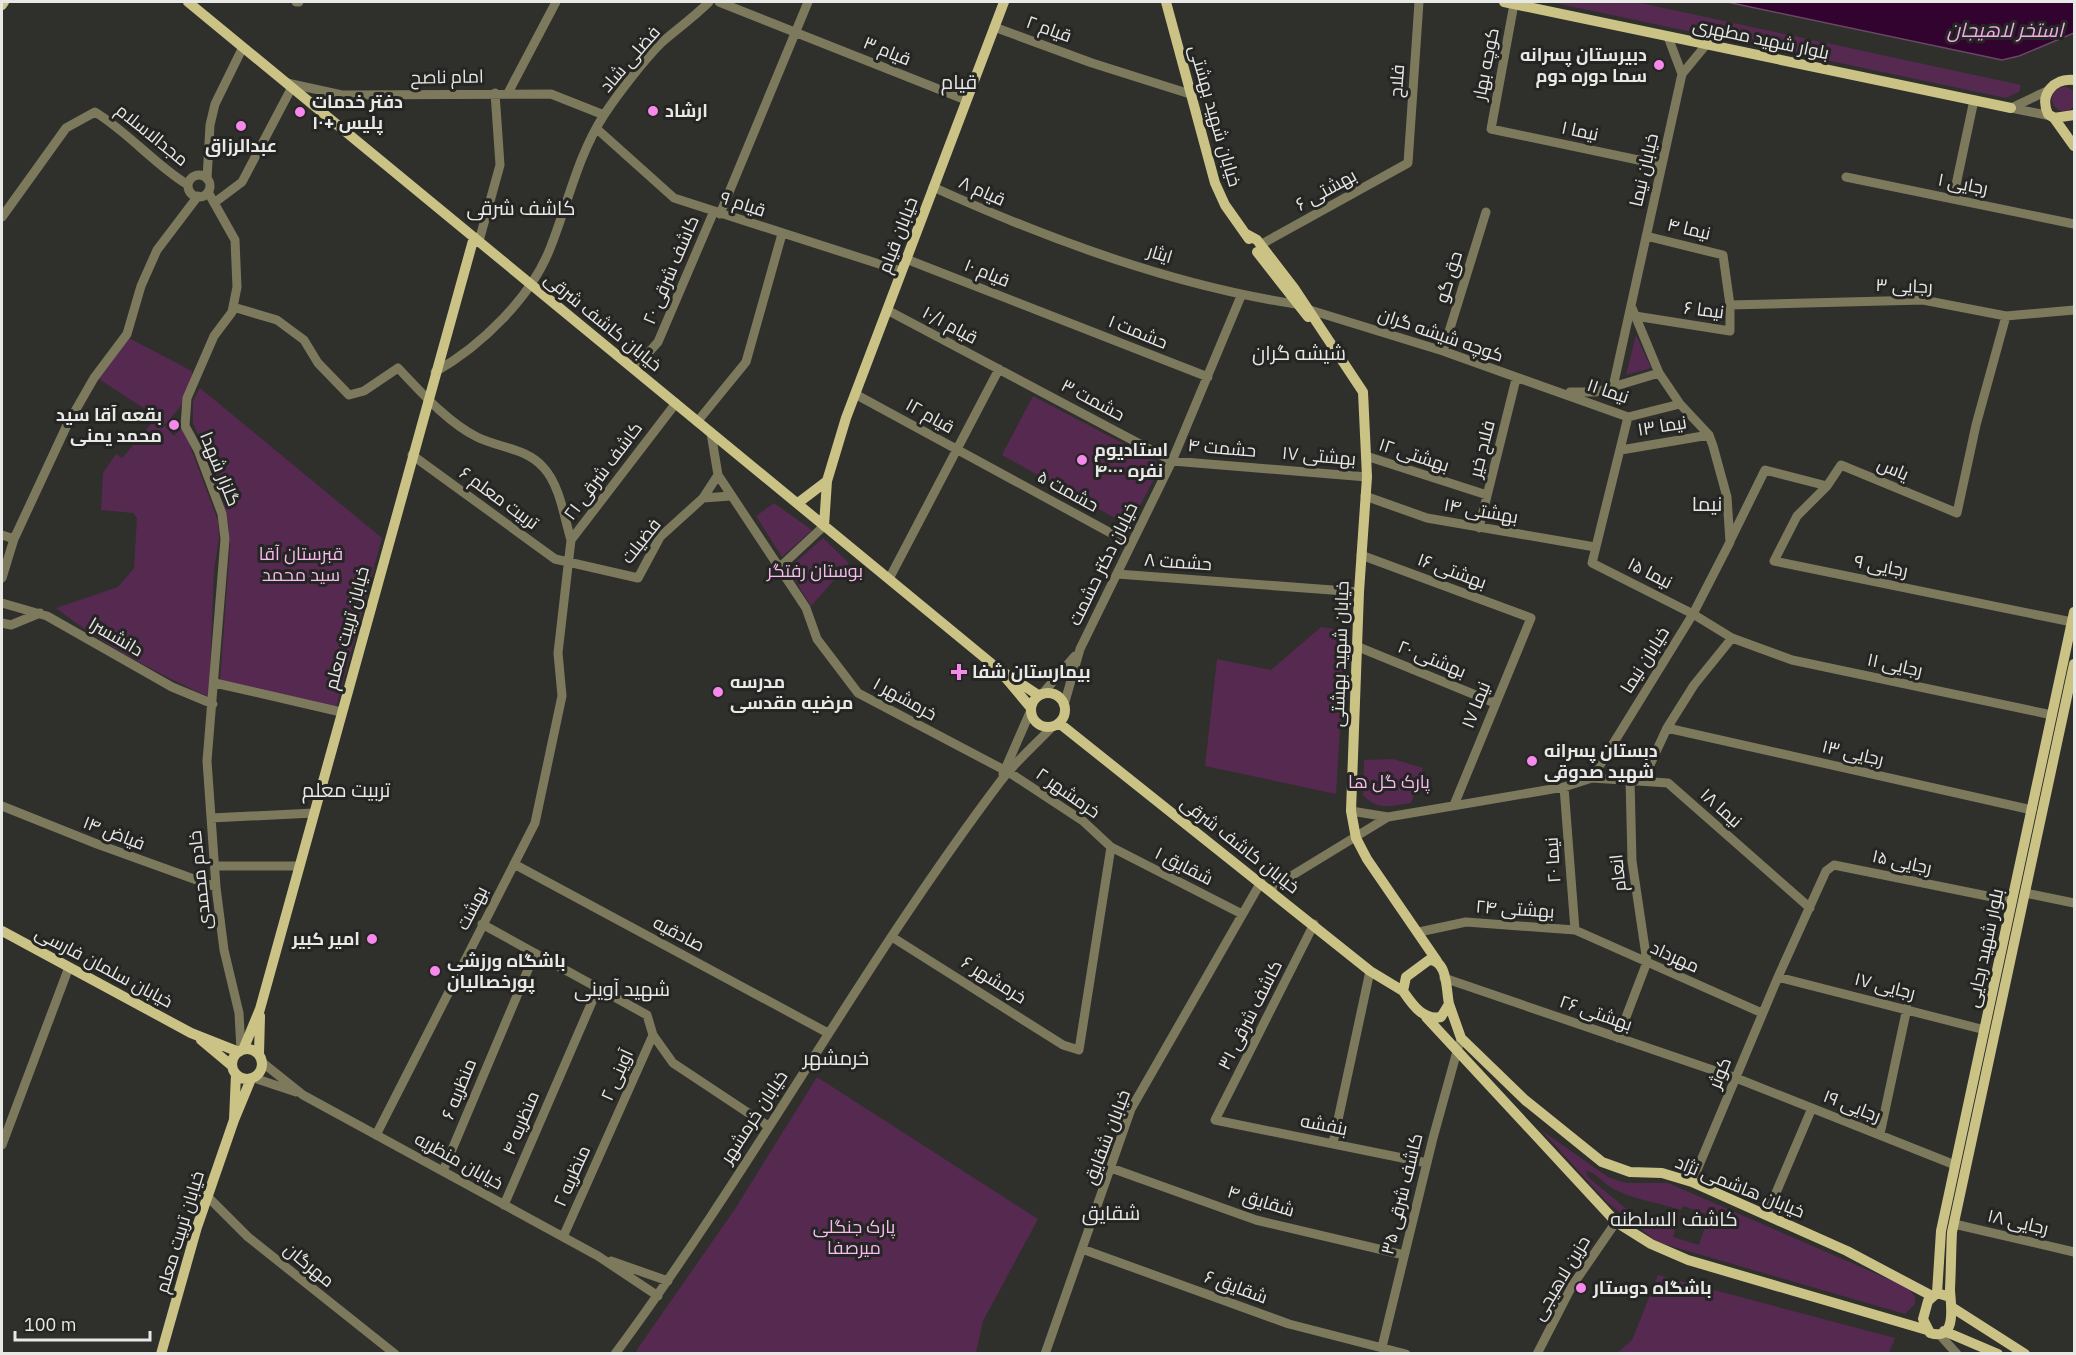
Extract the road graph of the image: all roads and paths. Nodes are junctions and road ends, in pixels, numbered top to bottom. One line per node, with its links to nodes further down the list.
1 (4, 2): 11 (main road)
2 (188, 2): 16 (main road, خیابان کاشف شرقی)
3 (556, 2): 23 (street)
4 (709, 2): 28 (street, فضلی شاد)
5 (718, 2): 13 (street, قیام ۳)
6 (808, 2): 13 (street, کاشف شرقی ۲۰)
7 (1004, 2): 12 (main road, خیابان قیام)
8 (1166, 2): 24 (main road, خیابان شهید بهشتی)
9 (1419, 2): 34 (street, فلاح)
10 (1509, 3): 14 (main road, بلوار شهید مطهری); 32 (street, کوچه بهار)
11 (2, 5)
12 (994, 27): 24 (street, قیام ۲); 25 (main road, خیابان قیام)
13 (796, 33): 25 (street, قیام ۳); 43 (street, کاشف شرقی ۲۰)
14 (1668, 37): 15 (main road, بلوار شهید مطهری); 18 (street)
15 (1706, 45): 18 (street, خیابان نیما); 26 (main road, بلوار شهید مطهری)
16 (243, 47): 20 (main road, خیابان کاشف شرقی); 37 (street)
17 (2074, 72): 21 (main road)
18 (1682, 74): 35 (street, خیابان نیما)
19 (2074, 80): 21 (main road)
20 (290, 85): 22 (street, امام ناصح); 42 (street); 51 (main road, خیابان کاشف شرقی)
21 (2053, 86): 27 (street); 30 (main road)
22 (495, 93): 23 (street, امام ناصح); 51 (street)
23 (508, 93): 28 (street, امام ناصح)
24 (1190, 94): 49 (main road, خیابان شهید بهشتی)
25 (966, 100): 39 (main road, خیابان قیام)
26 (1974, 100): 27 (main road, بلوار شهید مطهری); 41 (street)
27 (2011, 108): 30 (street)
28 (604, 115): 31 (street, فضلی شاد)
29 (2074, 115): 30 (main road)
30 (2052, 117): 33 (main road)
31 (597, 129): 43 (street, قیام ۹); 56 (street, فضلی شاد)
32 (1491, 129): 35 (street, نیما ۱)
33 (2074, 146)
34 (1408, 163): 52 (street, بهشتی ۶)
35 (1662, 165): 50 (street, خیابان نیما)
36 (1846, 177): 41 (street, رجایی ۱)
37 (207, 179): 38 (street); 40 (street)
38 (188, 184): 40 (street); 45 (street, مجدالاسلام)
39 (933, 187): 47 (street, قیام ۸); 54 (main road, خیابان قیام)
40 (203, 194): 42 (street, گلزار شهدا); 104 (street)
41 (1953, 199): 46 (street, رجایی ۱)
42 (214, 203): 60 (street, گلزار شهدا)
43 (717, 212): 48 (street, قیام ۹); 69 (street, کاشف شرقی ۲۰)
44 (1486, 212): 68 (street, حق گو)
45 (2, 217)
46 (2074, 224)
47 (1017, 226): 57 (street, ایثار)
48 (782, 234): 55 (street, قیام ۹); 82 (street)
49 (1246, 234): 52 (main road, خیابان شهید بهشتی); 58 (main road, خیابان شهید بهشتی)
50 (1646, 236): 53 (street, نیما ۴); 64 (street, خیابان نیما)
51 (480, 242): 56 (main road, خیابان کاشف شرقی); 71 (main road, خیابان تربیت معلم)
52 (1260, 245): 62 (main road, خیابان شهید بهشتی)
53 (1723, 255): 59 (street, نیما ۶)
54 (906, 259): 55 (main road, خیابان قیام); 66 (street, قیام ۱۰)
55 (901, 271): 61 (main road, خیابان قیام)
56 (530, 283): 69 (main road, خیابان کاشف شرقی); 71 (street, فضلی شاد)
57 (1241, 296): 58 (street, ایثار); 73 (street, خیابان دکتر حشمت)
58 (1296, 304): 67 (main road, خیابان شهید بهشتی)
59 (1730, 305): 64 (street, نیما ۶); 65 (street, رجایی ۳)
60 (233, 307): 78 (street); 127 (street, گلزار شهدا)
61 (887, 310): 70 (street, قیام ۱۰/۱); 77 (main road, خیابان قیام)
62 (1310, 310): 67 (main road, خیابان شهید بهشتی); 68 (street, کوچه شیشه گران)
63 (2074, 310): 65 (street, رجایی ۳)
64 (1633, 312): 72 (street); 75 (street, خیابان نیما)
65 (2006, 316): 95 (street, یاس)
66 (1056, 318): 73 (street, حشمت ۱)
67 (1324, 336): 88 (main road, خیابان شهید بهشتی)
68 (1443, 351): 74 (street, کوچه شیشه گران)
69 (634, 369): 79 (main road, خیابان کاشف شرقی)
70 (999, 369): 85 (street); 89 (street, حشمت ۳)
71 (435, 372): 78 (main road, خیابان تربیت معلم)
72 (1659, 373): 75 (street); 80 (street)
73 (1208, 377): 89 (street, خیابان دکتر حشمت)
74 (1516, 379): 76 (street, کوچه شیشه گران); 97 (street, فلاح خیر)
75 (1613, 387): 76 (street)
76 (1562, 392): 81 (street, نیما ۱۱)
77 (855, 394): 85 (street, قیام ۱۲); 94 (main road, خیابان قیام)
78 (427, 399): 87 (main road, خیابان تربیت معلم); 105 (street)
79 (676, 403): 82 (main road, خیابان کاشف شرقی); 105 (street, کاشف شرقی ۲۱)
80 (1680, 404): 81 (street, نیما ۱۱); 84 (street)
81 (1628, 417): 86 (street)
82 (698, 422): 83 (main road, خیابان کاشف شرقی)
83 (711, 433): 92 (street); 100 (main road, خیابان کاشف شرقی)
84 (1709, 435): 86 (street, نیما ۱۳); 106 (street)
85 (955, 448): 90 (street, قیام ۱۲); 114 (street)
86 (1621, 450): 108 (street)
87 (412, 455): 110 (street, تربیت معلم ۶); 134 (main road, خیابان تربیت معلم)
88 (1366, 456): 93 (main road, خیابان شهید بهشتی); 97 (street, بهشتی ۱۲)
89 (1172, 460): 91 (street, حشمت ۴); 107 (street, خیابان دکتر حشمت)
90 (989, 466): 107 (street, حشمت ۵)
91 (1269, 469): 93 (street, بهشتی ۱۷)
92 (718, 475): 98 (street); 99 (street, فضیلت)
93 (1366, 477): 96 (main road, خیابان شهید بهشتی)
94 (827, 481): 100 (main road); 101 (main road, خیابان قیام)
95 (1827, 486): 106 (street, خیابان نیما); 120 (street, رجایی ۹)
96 (1365, 495): 102 (street, بهشتی ۱۴); 109 (main road, خیابان شهید بهشتی)
97 (1487, 495): 102 (street, فلاح خیر)
98 (731, 496): 99 (street); 111 (street)
99 (703, 498): 110 (street, فضیلت)
100 (798, 503): 101 (main road, خیابان کاشف شرقی)
101 (824, 526): 111 (street); 114 (main road, خیابان کاشف شرقی)
102 (1479, 528): 108 (street, بهشتی ۱۴)
103 (2, 535): 104 (street)
104 (14, 539): 113 (street)
105 (571, 540): 110 (street, کاشف شرقی ۲۱)
106 (1730, 542): 118 (street, خیابان نیما)
107 (1131, 544): 112 (street, خیابان دکتر حشمت)
108 (1595, 547): 118 (street, نیما ۱۵)
109 (1362, 555): 115 (main road, خیابان شهید بهشتی); 119 (street, بهشتی ۱۶)
110 (569, 564): 128 (street, کاشف شرقی ۲۱)
111 (780, 567): 138 (street, خرمشهر ۱)
112 (1117, 574): 115 (street, حشمت ۸); 124 (street, خیابان دکتر حشمت)
113 (2, 578)
114 (889, 579): 126 (main road, خیابان کاشف شرقی)
115 (1359, 591): 123 (main road, خیابان شهید بهشتی)
116 (2, 603): 117 (street, دانشسرا)
117 (40, 613): 121 (street); 131 (street, دانشسرا)
118 (1693, 614): 122 (street, نیما ۱۵); 139 (street, خیابان نیما)
119 (1531, 618): 130 (street, نیما ۱۷)
120 (2074, 619): 135 (main road, بلوار شهید رجایی)
121 (2, 623)
122 (1732, 638): 135 (street, رجایی ۱۱); 137 (street)
123 (1356, 646): 130 (street, بهشتی ۲۰); 146 (main road, خیابان شهید بهشتی)
124 (1080, 649): 129 (street); 132 (street)
125 (2074, 664): 157 (main road, بلوار شهید رجایی)
126 (997, 668): 129 (main road); 133 (main road)
127 (215, 683): 131 (street, گلزار شهدا); 134 (street)
128 (562, 684): 152 (street, بهشت)
129 (1041, 694): 132 (main road); 133 (main road)
130 (1495, 703): 143 (street, نیما ۱۷)
131 (213, 704): 149 (street, خادم محمدی)
132 (1064, 705): 136 (main road)
133 (1031, 709): 136 (main road); 138 (street)
134 (341, 712): 147 (main road, خیابان تربیت معلم)
135 (2052, 715): 145 (main road, بلوار شهید رجایی)
136 (1056, 724): 138 (street); 155 (main road, خیابان کاشف شرقی)
137 (1666, 728): 141 (street); 145 (street, رجایی ۱۳)
138 (1005, 774): 151 (street, خرمشهر ۲); 167 (street, خیابان خرمشهر)
139 (1592, 778): 140 (street, نیما ۱۸); 142 (street)
140 (1630, 780): 141 (street, نیما ۱۸); 170 (street, انعام)
141 (1643, 780): 160 (street, نیما ۱۸)
142 (1564, 786): 143 (street); 164 (street, نیما ۲۰)
143 (1454, 805): 148 (street)
144 (2, 807): 156 (street, فیاض ۱۴)
145 (2032, 810): 158 (main road, بلوار شهید رجایی)
146 (1351, 812): 148 (street); 150 (main road, خیابان شهید بهشتی)
147 (314, 813): 149 (street); 154 (main road, خیابان تربیت معلم)
148 (1388, 817): 150 (street)
149 (211, 818): 153 (street, خادم محمدی)
150 (1356, 838): 155 (street); 166 (main road, خیابان شهید بهشتی)
151 (1111, 847): 161 (street, شقایق ۱); 167 (street, خرمشهر ۶)
152 (514, 864): 162 (street, بهشت); 184 (street, صادقیه)
153 (215, 866): 154 (street); 156 (street, خادم محمدی)
154 (299, 866): 179 (main road, خیابان تربیت معلم)
155 (1265, 885): 161 (street, خیابان شقایق); 163 (main road, خیابان کاشف شرقی)
156 (216, 887): 189 (street, خادم محمدی)
157 (2025, 893): 159 (street); 213 (main road, بلوار شهید رجایی)
158 (2012, 901): 160 (street, رجایی ۱۵); 182 (main road, بلوار شهید رجایی)
159 (2074, 903)
160 (1810, 908): 173 (street, کوثر)
161 (1242, 914): 206 (street, خیابان شقایق)
162 (482, 924): 168 (street); 201 (street, بهشت)
163 (1314, 924): 172 (main road, خیابان کاشف شرقی); 197 (street, کاشف شرقی ۳۱)
164 (1575, 930): 166 (street, بهشتی ۲۴); 170 (street, مهرداد)
165 (2, 931): 171 (main road, خیابان سلمان فارسی)
166 (1419, 932): 169 (main road, خیابان شهید بهشتی)
167 (892, 937): 184 (street, خیابان خرمشهر)
168 (535, 953): 175 (street); 207 (street, منظریه ۶)
169 (1437, 961): 174 (main road); 176 (main road)
170 (1647, 962): 180 (street, مهرداد); 187 (street)
171 (69, 967): 183 (main road, خیابان سلمان فارسی); 203 (street)
172 (1370, 971): 176 (main road, خیابان کاشف شرقی); 202 (street)
173 (1778, 977): 178 (street, رجایی ۱۷); 180 (street, کوثر)
174 (1444, 978): 177 (main road); 187 (street, بهشتی ۲۶)
175 (598, 988): 185 (street); 210 (street, منظریه ۴)
176 (1402, 991): 181 (main road)
177 (1449, 1004): 181 (main road); 186 (main road, خیابان هاشمی نژاد)
178 (1907, 1008): 182 (street, رجایی ۱۷); 200 (street)
179 (260, 1009): 189 (main road); 190 (main road)
180 (1762, 1013): 192 (street, کوثر)
181 (1426, 1017): 188 (main road)
182 (1985, 1030): 205 (main road, بلوار شهید رجایی)
183 (191, 1033): 189 (main road); 191 (main road)
184 (828, 1033): 198 (street, خیابان خرمشهر)
185 (653, 1035): 198 (street); 199 (street, آوینی ۲)
186 (1461, 1038): 188 (street, کاشف شرقی ۳۵); 208 (main road, خیابان هاشمی نژاد)
187 (1618, 1038): 192 (street, بهشتی ۲۶)
188 (1457, 1050): 204 (street, کاشف شرقی ۳۵); 212 (main road)
189 (241, 1051): 190 (main road); 191 (main road)
190 (261, 1058): 193 (main road); 194 (street)
191 (234, 1070): 193 (main road); 196 (main road)
192 (1736, 1078): 195 (street, رجایی ۱۹); 208 (street, کوثر)
193 (252, 1079): 194 (street); 196 (main road)
194 (303, 1095): 201 (street, خیابان منظریه)
195 (1812, 1108): 200 (street, رجایی ۱۹); 211 (street)
196 (234, 1120): 209 (main road, خیابان تربیت معلم)
197 (1215, 1120): 202 (street, بنفشه)
198 (768, 1126): 221 (street, خیابان خرمشهر)
199 (612, 1129): 214 (street, منظریه ۲)
200 (1880, 1134): 205 (street, رجایی ۱۹)
201 (376, 1135): 207 (street, خیابان منظریه)
202 (1333, 1143): 204 (street, بنفشه)
203 (2, 1145)
204 (1427, 1163): 217 (street, کاشف شرقی ۳۵)
205 (1955, 1165): 220 (main road, بلوار شهید رجایی)
206 (1111, 1168): 215 (street, خیابان شقایق); 217 (street, شقایق ۴)
207 (443, 1171): 210 (street, خیابان منظریه)
208 (1692, 1182): 211 (main road, خیابان هاشمی نژاد)
209 (207, 1196): 229 (main road, خیابان تربیت معلم); 230 (street, مهرگان)
210 (504, 1205): 214 (street, خیابان منظریه)
211 (1767, 1214): 222 (main road, خیابان هاشمی نژاد)
212 (1616, 1222): 226 (main road); 234 (street, حزین لاهیجی)
213 (1954, 1224): 216 (street, رجایی ۱۸); 219 (main road, بلوار شهید رجایی)
214 (563, 1237): 218 (street, خیابان منظریه)
215 (1082, 1249): 228 (street, شقایق ۶); 232 (street, خیابان شقایق)
216 (2074, 1252)
217 (1404, 1255): 228 (street, کاشف شرقی ۳۵)
218 (598, 1257): 221 (street); 223 (street)
219 (1951, 1261): 220 (main road); 224 (main road, بلوار شهید رجایی)
220 (1939, 1263): 222 (main road, بلوار شهید رجایی)
221 (668, 1281): 223 (street, خیابان خرمشهر)
222 (1935, 1295): 224 (main road); 226 (main road)
223 (658, 1296): 231 (street, خیابان خرمشهر)
224 (1950, 1297): 225 (main road)
225 (1953, 1308): 227 (main road); 237 (main road)
226 (1927, 1330): 227 (main road)
227 (1942, 1332): 235 (street); 236 (main road)
228 (1382, 1347): 233 (street, شقایق ۶)
229 (161, 1353)
230 (395, 1353)
231 (615, 1353)
232 (1045, 1353)
233 (1406, 1353)
234 (1537, 1353)
235 (1957, 1353)
236 (1998, 1353)
237 (2025, 1353)

